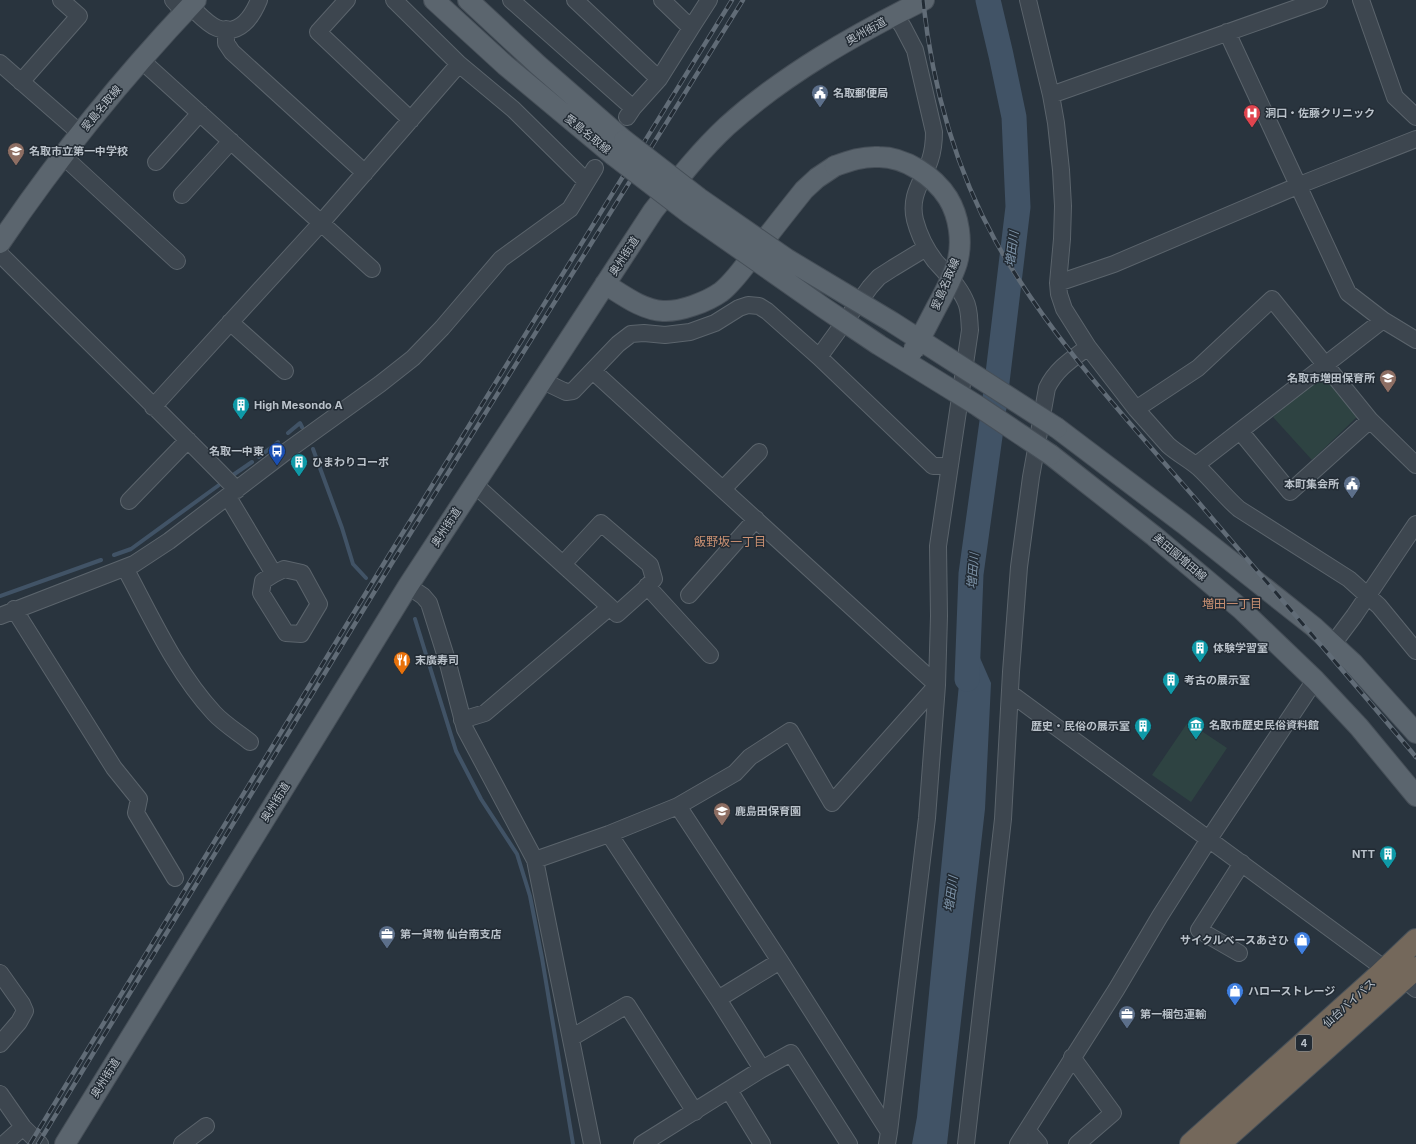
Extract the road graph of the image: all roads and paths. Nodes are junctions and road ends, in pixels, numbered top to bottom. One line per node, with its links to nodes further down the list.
1 (61, 0): 24 (street)
2 (259, 0): 18 (street)
3 (347, 0): 28 (street)
4 (394, 0): 22 (street)
5 (434, 0): 32 (main road, 愛島名取線)
6 (468, 0): 32 (main road, 愛島名取線)
7 (511, 0): 23 (street)
8 (575, 0): 23 (street)
9 (662, 0): 17 (street)
10 (709, 0): 17 (street)
11 (924, 0): 16 (main road, 奥州街道)
12 (1028, 0): 25 (street)
13 (1319, 0): 19 (street)
14 (1361, 0): 27 (street)
15 (186, 4): 18 (street); 20 (main road, 愛島名取線)
16 (895, 15): 42 (street); 47 (main road, 奥州街道)
17 (692, 28): 23 (street)
18 (226, 30): 36 (street)
19 (1227, 32): 25 (street); 38 (street)
20 (141, 60): 26 (street); 29 (main road, 愛島名取線)
21 (0, 63): 24 (street)
22 (459, 64): 28 (street); 37 (street)
23 (659, 79)
24 (21, 82): 29 (street)
25 (1051, 95): 46 (street)
26 (200, 113): 31 (street); 34 (street)
27 (1416, 117)
28 (411, 120): 36 (street)
29 (80, 133): 33 (main road, 愛島名取線)
30 (1416, 139): 38 (street)
31 (231, 142): 39 (street); 40 (street)
32 (619, 148): 50 (main road, 愛島名取線, bridge); 54 (main road, 愛島名取線, bridge)
33 (62, 155): 41 (main road, 愛島名取線); 44 (street)
34 (156, 162)
35 (595, 168): 37 (street)
36 (365, 173): 40 (street)
37 (586, 181): 70 (street)
38 (1299, 186): 46 (street); 48 (street)
39 (182, 195)
40 (321, 223): 45 (street); 49 (street)
41 (0, 243)
42 (926, 248): 53 (street); 67 (street)
43 (0, 254): 59 (street)
44 (176, 261)
45 (372, 269)
46 (1058, 283): 52 (street)
47 (605, 284): 50 (main road, 愛島名取線, bridge); 58 (main road, 奥州街道)
48 (1383, 320): 51 (street); 55 (street)
49 (230, 322): 56 (street); 59 (street)
50 (920, 340): 54 (main road, 愛島名取線, bridge); 83 (main road, bridge)
51 (1416, 340)
52 (1088, 347): 60 (street); 88 (street)
53 (819, 357): 57 (street); 67 (street)
54 (906, 361): 86 (main road, 美田園増田線, bridge)
55 (1326, 364): 60 (street); 61 (street); 62 (street)
56 (285, 371)
57 (593, 371): 58 (street); 69 (street)
58 (543, 380): 68 (main road, 奥州街道)
59 (153, 407): 63 (street)
60 (1136, 409): 65 (street)
61 (1370, 420): 62 (street); 66 (street)
62 (1240, 431): 65 (street)
63 (188, 440): 70 (street); 71 (street)
64 (759, 452): 69 (street)
65 (1196, 465): 80 (street)
66 (1416, 465)
67 (950, 466): 87 (street)
68 (474, 484): 74 (street); 77 (main road, 奥州街道)
69 (723, 490): 72 (street)
70 (232, 494): 75 (street); 76 (street)
71 (129, 501)
72 (756, 519): 79 (street); 87 (street)
73 (1416, 524): 80 (street)
74 (563, 564): 78 (street); 81 (street)
75 (125, 568): 82 (street); 91 (street)
76 (274, 574)
77 (408, 586): 89 (street); 119 (main road, 奥州街道)
78 (647, 586): 81 (street); 85 (street)
79 (689, 595)
80 (1368, 595): 83 (street); 84 (street)
81 (610, 607): 89 (street)
82 (7, 613): 98 (street)
83 (1333, 644): 90 (main road)
84 (1416, 651)
85 (710, 655)
86 (1315, 680): 92 (main road, 美田園増田線); 95 (street)
87 (937, 685): 93 (street); 115 (street)
88 (1010, 693): 95 (street); 125 (street)
89 (462, 720): 96 (street)
90 (1416, 733)
91 (250, 742)
92 (1416, 796)
93 (678, 806): 94 (street); 101 (street)
94 (609, 834): 96 (street); 104 (street)
95 (1209, 839): 97 (street); 107 (street)
96 (535, 860): 105 (street)
97 (1242, 864): 100 (street); 103 (street)
98 (175, 878)
99 (1416, 940): 103 (highway, 仙台バイパス / 4)
100 (1239, 953)
101 (780, 961): 104 (street); 115 (street)
102 (0, 973): 106 (street)
103 (1405, 976): 129 (highway, 仙台バイパス / 4); 130 (highway, 仙台バイパス / 4)
104 (718, 999): 108 (street)
105 (571, 1038): 111 (street); 121 (street)
106 (0, 1044)
107 (1072, 1057): 114 (street); 128 (street)
108 (762, 1069): 109 (street); 124 (street)
109 (729, 1090): 111 (street); 123 (street)
110 (0, 1094): 113 (street)
111 (694, 1112): 116 (street)
112 (206, 1126): 120 (street)
113 (23, 1127): 117 (street); 118 (street)
114 (1027, 1130): 126 (street); 127 (street)
115 (888, 1138)
116 (663, 1139): 122 (street)
117 (4, 1144)
118 (40, 1144)
119 (65, 1144)
120 (182, 1144)
121 (592, 1144)
122 (642, 1144)
123 (762, 1144)
124 (849, 1144)
125 (966, 1144)
126 (1018, 1144)
127 (1039, 1144)
128 (1077, 1144)
129 (1191, 1144)
130 (1219, 1144)

